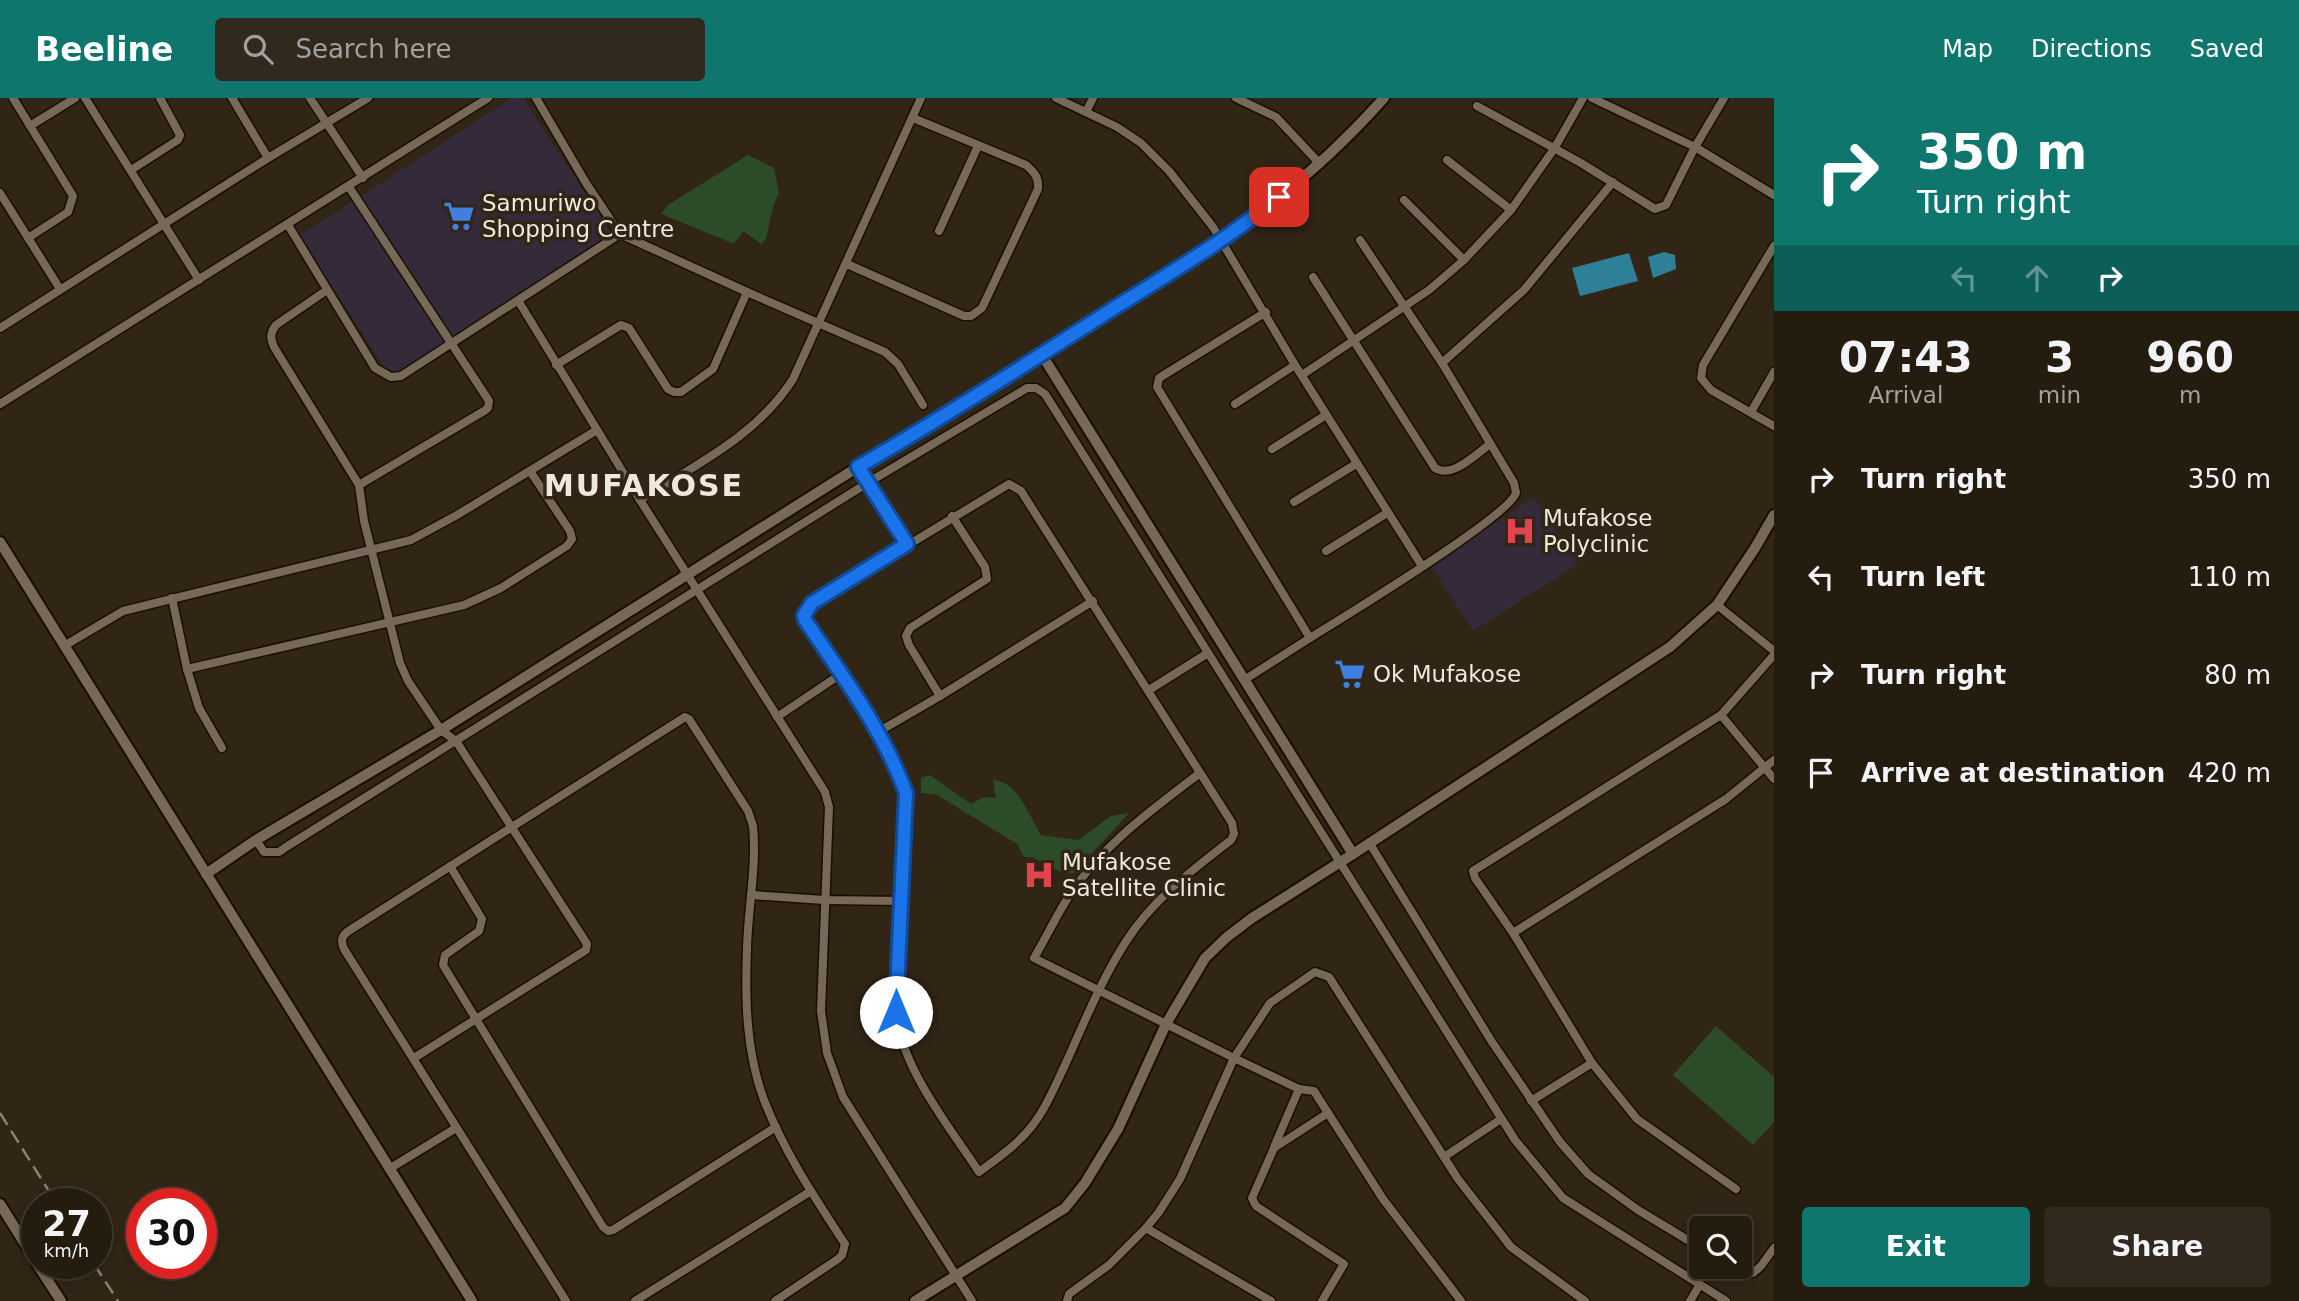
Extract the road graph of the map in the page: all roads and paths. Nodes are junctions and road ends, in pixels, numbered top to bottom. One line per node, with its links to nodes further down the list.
1 (13, 98): 22 (street)
2 (75, 98): 22 (street)
3 (85, 98): 29 (street)
4 (160, 98): 29 (street)
5 (232, 98): 26 (street)
6 (310, 98): 21 (street)
7 (368, 98): 21 (street)
8 (488, 98): 30 (street)
9 (536, 98): 40 (street)
10 (921, 98): 20 (street)
11 (1056, 98): 19 (street)
12 (1093, 98): 19 (street)
13 (1236, 98): 28 (street)
14 (1384, 98): 28 (street)
15 (1583, 98): 25 (street)
16 (1592, 98): 24 (street)
17 (1724, 98): 24 (street)
18 (1477, 106): 25 (street)
19 (1086, 112): 42 (street)
20 (913, 118): 23 (street); 46 (street)
21 (326, 124): 26 (street); 30 (street)
22 (30, 125): 41 (street)
23 (978, 146): 39 (street); 46 (street)
24 (1695, 147): 31 (street); 34 (street)
25 (1554, 149): 31 (street); 36 (street)
26 (268, 158): 37 (street)
27 (1447, 160): 36 (street)
28 (1320, 164): 42 (street)
29 (131, 170): 37 (street)
30 (363, 178): 32 (street)
31 (1613, 182): 60 (street)
32 (349, 187): 38 (street); 58 (street)
33 (0, 193): 41 (street)
34 (1774, 195)
35 (1404, 200): 45 (street)
36 (1511, 210): 45 (street)
37 (164, 225): 48 (street); 49 (street)
38 (288, 225): 48 (street); 50 (street)
39 (939, 231)
40 (620, 234): 51 (street); 52 (street)
41 (28, 238): 49 (street)
42 (1221, 239): 54 (street); 59 (street)
43 (1360, 240): 53 (street)
44 (1774, 246): 68 (street)
45 (1464, 260): 53 (street)
46 (847, 264): 55 (street)
47 (1313, 277): 57 (street)
48 (199, 280): 65 (street)
49 (60, 289): 56 (street)
50 (327, 290): 58 (street); 78 (street)
51 (747, 292): 55 (street); 61 (street)
52 (519, 302): 58 (street); 61 (street)
53 (1405, 306): 57 (street); 60 (street)
54 (1266, 312): 62 (street); 95 (street)
55 (820, 323): 67 (street); 79 (street)
56 (0, 328)
57 (1354, 339): 64 (street); 72 (street)
58 (452, 344): 78 (street)
59 (1042, 355): 75 (street); 101 (street)
60 (1441, 363): 72 (street)
61 (556, 365): 71 (street)
62 (1295, 365): 64 (street); 66 (street)
63 (1774, 372): 68 (street)
64 (1302, 375): 69 (street)
65 (0, 404)
66 (1235, 404)
67 (923, 405)
68 (1751, 412): 70 (street)
69 (1326, 415): 73 (street); 74 (street)
70 (1774, 426)
71 (597, 430): 76 (street); 79 (street)
72 (1490, 444): 88 (street)
73 (1272, 449)
74 (1356, 464): 80 (street); 81 (street)
75 (858, 467): 77 (street); 89 (street)
76 (530, 471): 87 (street); 94 (street)
77 (869, 482): 85 (street); 90 (street); 97 (street)
78 (359, 485): 87 (street)
79 (640, 500): 89 (street)
80 (1294, 502)
81 (1387, 513): 86 (street); 88 (street)
82 (1774, 515): 93 (street)
83 (952, 516): 85 (street); 92 (street); 103 (street)
84 (0, 542): 96 (street)
85 (907, 544): 100 (street)
86 (1326, 551)
87 (372, 552): 91 (street); 94 (street)
88 (1422, 566): 95 (street)
89 (688, 575): 90 (street); 106 (street)
90 (697, 589): 105 (street); 108 (street)
91 (172, 598): 96 (street); 99 (street)
92 (1093, 601): 102 (street); 103 (street)
93 (1717, 605): 98 (street); 116 (street)
94 (391, 621): 99 (street); 106 (street)
95 (1310, 638): 101 (street)
96 (64, 646): 120 (street)
97 (1208, 653): 102 (street); 118 (street)
98 (1774, 653): 104 (street)
99 (187, 669): 109 (street)
100 (841, 674): 105 (street); 107 (street)
101 (1244, 680): 117 (street)
102 (1149, 690): 112 (street)
103 (940, 696): 107 (street)
104 (1721, 715): 111 (street); 124 (street)
105 (777, 716): 122 (street)
106 (440, 730): 108 (street); 115 (street)
107 (878, 732): 123 (street)
108 (456, 741): 114 (street); 115 (street)
109 (222, 748)
110 (1774, 760): 111 (street)
111 (1765, 768): 113 (street); 124 (street)
112 (1200, 773): 125 (street); 125 (street)
113 (1774, 779)
114 (511, 826): 119 (street); 121 (street); 126 (street)
115 (256, 840): 120 (street)
116 (1370, 844): 117 (street); 132 (street)
117 (1353, 855): 118 (street)
118 (1341, 862): 127 (street); 134 (street)
119 (450, 866): 126 (street); 128 (street)
120 (206, 874): 139 (street)
121 (751, 895): 122 (street); 135 (street)
122 (825, 900): 123 (street); 148 (street)
123 (902, 901): 125 (street)
124 (1513, 933): 130 (street)
125 (1099, 992): 127 (street)
126 (475, 1018): 128 (street); 135 (street)
127 (1166, 1024): 129 (street); 148 (street)
128 (414, 1058): 136 (street)
129 (1234, 1058): 131 (street); 138 (street); 143 (street)
130 (1592, 1063): 132 (street); 140 (street)
131 (1299, 1089): 133 (street); 137 (street)
132 (1531, 1101): 145 (street)
133 (1328, 1113): 137 (street); 161 (street)
134 (1501, 1119): 138 (street); 150 (street)
135 (776, 1127): 141 (street)
136 (456, 1128): 139 (street); 153 (street)
137 (1274, 1148): 160 (street)
138 (1444, 1157): 162 (street)
139 (389, 1169): 152 (street)
140 (1737, 1189)
141 (811, 1191): 154 (street); 155 (street)
142 (0, 1204): 144 (street)
143 (1146, 1228): 158 (street); 159 (street)
144 (21, 1237)
145 (1689, 1241)
146 (1774, 1248): 147 (street)
147 (1752, 1273)
148 (956, 1276): 156 (street); 157 (street)
149 (47, 1279): 151 (street)
150 (1699, 1286): 163 (street); 164 (street)
151 (61, 1301)
152 (472, 1301)
153 (566, 1301)
154 (635, 1301)
155 (776, 1301)
156 (915, 1301)
157 (972, 1301)
158 (1068, 1301)
159 (1271, 1301)
160 (1322, 1301)
161 (1461, 1301)
162 (1585, 1301)
163 (1690, 1301)
164 (1726, 1301)

